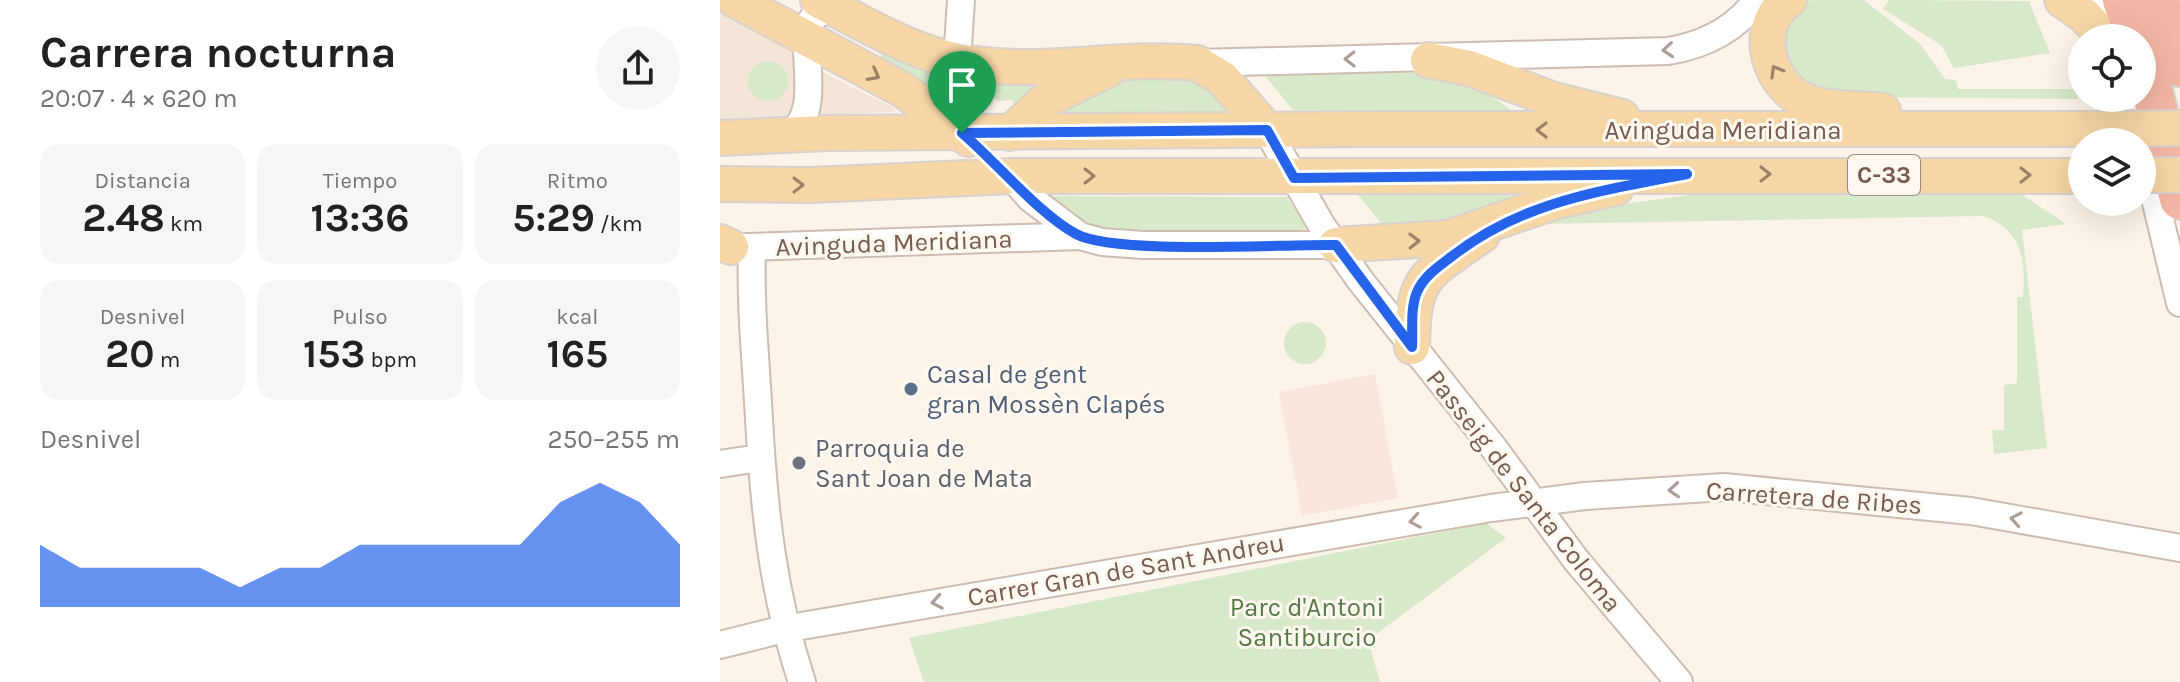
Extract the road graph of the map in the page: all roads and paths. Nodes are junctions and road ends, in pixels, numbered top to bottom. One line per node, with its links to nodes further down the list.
1 (735, 0): 9 (main road)
2 (961, 0): 13 (street)
3 (1757, 0): 14 (street, one-way to 14)
4 (1789, 0): 20 (main road, one-way to 4)
5 (2062, 0): 10 (main road)
6 (2099, 0): 11 (street)
7 (2123, 0): 12 (highway)
8 (2158, 0): 17 (highway)
9 (809, 14): 13 (main road); 24 (main road, one-way to 24); 26 (street)
10 (2092, 24)
11 (2108, 24)
12 (2132, 24)
13 (950, 59): 15 (main road)
14 (1428, 60): 16 (street, one-way to 16); 23 (main road)
15 (1127, 63): 16 (main road); 25 (main road)
16 (1197, 63): 22 (main road)
17 (2180, 66)
18 (2156, 107): 35 (highway)
19 (2134, 112): 40 (street)
20 (2035, 127): 21 (main road, Avinguda Meridiana, bridge); 23 (main road, Avinguda Meridiana)
21 (2180, 128)
22 (1267, 130): 23 (main road, Avinguda Meridiana, one-way to 22); 25 (main road, Avinguda Meridiana); 33 (street)
23 (1676, 131)
24 (962, 133): 25 (main road, Avinguda Meridiana); 26 (main road, Avinguda Meridiana); 31 (main road)
25 (1010, 133)
26 (788, 135): 27 (main road, Avinguda Meridiana)
27 (720, 138)
28 (1687, 174): 32 (main road, Avinguda Meridiana / C-33, one-way to 32); 33 (main road, Avinguda Meridiana / C-33); 36 (main road)
29 (2156, 175): 30 (main road, bridge)
30 (2180, 175)
31 (1011, 176): 33 (main road, Avinguda Meridiana, one-way to 33); 34 (main road, Avinguda Meridiana, one-way to 31); 37 (street)
32 (2068, 176)
33 (1294, 178): 38 (street, Passeig de Santa Coloma)
34 (720, 184)
35 (2180, 199)
36 (1520, 213): 38 (main road, one-way to 36); 41 (main road)
37 (1080, 236): 38 (street, Avinguda Meridiana); 39 (street, Avinguda Meridiana)
38 (1322, 245): 41 (street, Passeig de Santa Coloma)
39 (731, 246): 42 (street)
40 (2180, 303)
41 (1412, 347): 44 (street, Passeig de Santa Coloma)
42 (760, 458): 43 (street); 48 (street)
43 (720, 464)
44 (1534, 502): 46 (street, Carretera de Ribes, one-way to 44); 48 (street, Carrer Gran de Sant Andreu, one-way to 48); 51 (street, Passeig de Santa Coloma)
45 (2180, 527): 46 (street, Carretera de Ribes)
46 (2093, 531): 47 (street, Carretera de Ribes)
47 (2180, 548)
48 (784, 629): 49 (street, Carrer Gran de Sant Andreu); 50 (street)
49 (720, 645)
50 (802, 682)
51 (1679, 682)

